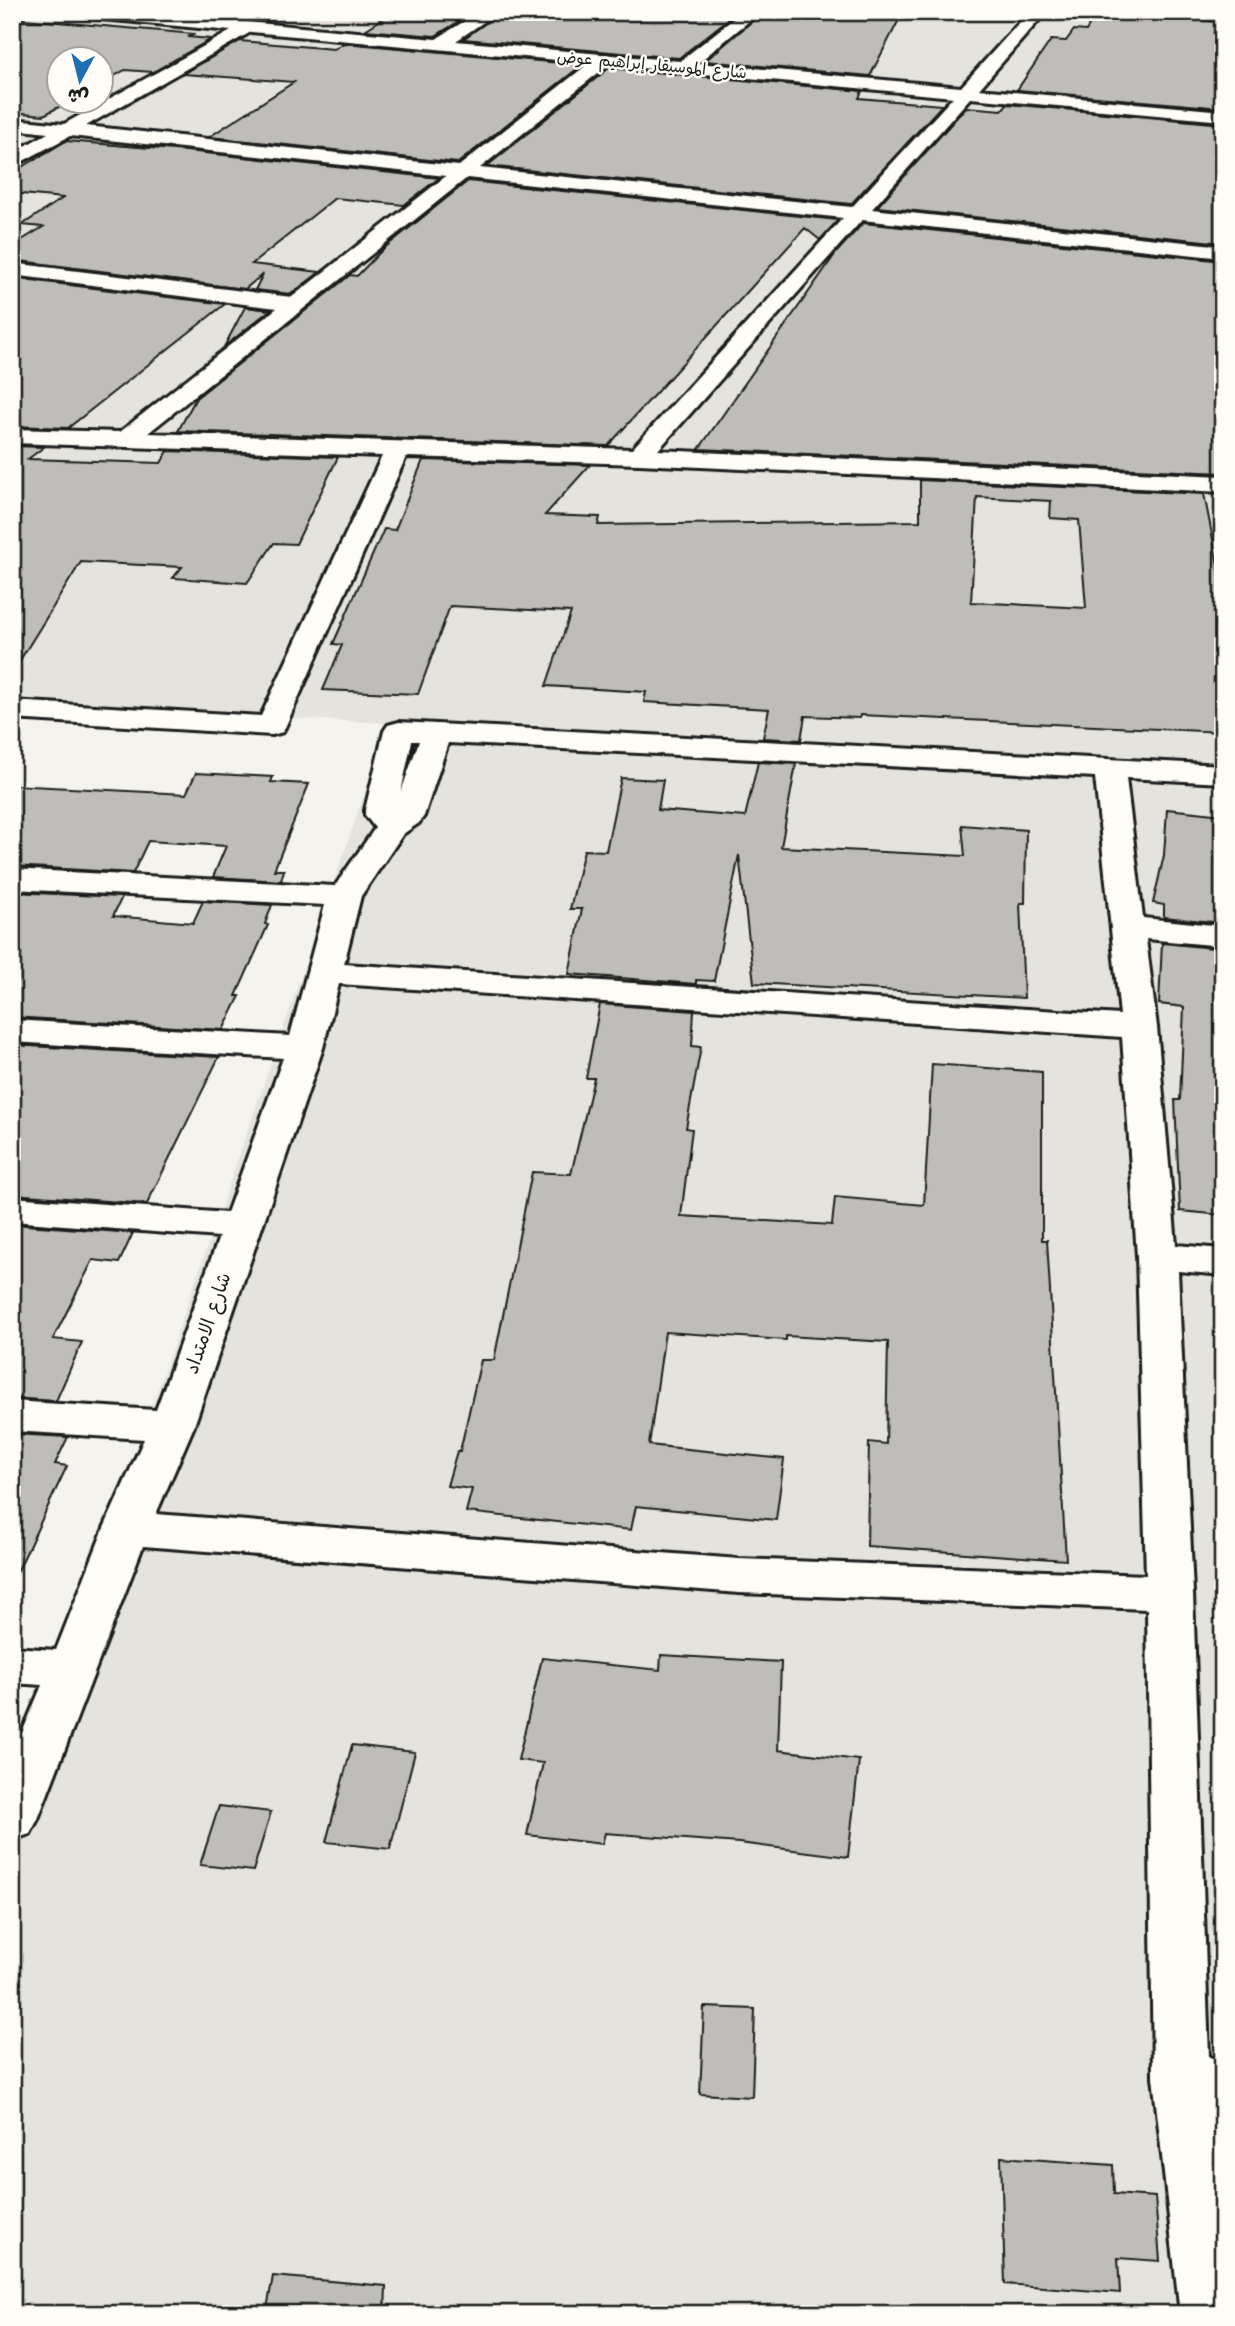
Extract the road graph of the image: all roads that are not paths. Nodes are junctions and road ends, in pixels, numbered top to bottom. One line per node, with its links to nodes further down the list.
1 (81, 12): 5 (street, شارع الموسيقار إبراهيم عوض)
2 (490, 12): 6 (street)
3 (752, 12): 8 (street)
4 (1038, 12): 9 (street)
5 (249, 27): 6 (street, شارع الموسيقار إبراهيم عوض); 12 (street)
6 (440, 44): 7 (street, شارع الموسيقار إبراهيم عوض)
7 (605, 59): 8 (street, شارع الموسيقار إبراهيم عوض); 14 (street)
8 (683, 67): 9 (street, شارع الموسيقار إبراهيم عوض)
9 (965, 93): 10 (street, شارع الموسيقار إبراهيم عوض); 15 (street)
10 (1223, 116)
11 (12, 124): 12 (street)
12 (68, 130): 13 (street); 14 (street)
13 (12, 161)
14 (462, 172): 15 (street); 18 (street)
15 (857, 214): 16 (street); 22 (street)
16 (1223, 252)
17 (12, 269): 18 (street)
18 (296, 303): 20 (street)
19 (12, 436): 20 (street)
20 (125, 440): 21 (street)
21 (397, 450): 22 (street); 24 (street)
22 (639, 457): 23 (street)
23 (1223, 484)
24 (12, 710)
25 (438, 732): 26 (street); 28 (street, شارع الامتداد); 28 (street)
26 (1109, 768): 27 (street); 31 (street)
27 (1223, 774)
28 (391, 827): 30 (street, شارع الامتداد)
29 (12, 879): 30 (street)
30 (344, 895): 33 (street, شارع الامتداد)
31 (1128, 927): 32 (street); 34 (street)
32 (1223, 936)
33 (323, 973): 34 (street); 36 (street, شارع الامتداد)
34 (1139, 1027): 39 (street)
35 (12, 1031): 36 (street)
36 (305, 1048): 38 (street, شارع الامتداد)
37 (12, 1209): 38 (street)
38 (241, 1226): 42 (street, شارع الامتداد)
39 (1157, 1256): 40 (street); 44 (street)
40 (1223, 1262)
41 (12, 1416): 42 (street)
42 (172, 1426): 43 (street, شارع الامتداد)
43 (127, 1528): 44 (street); 46 (street, شارع الامتداد)
44 (1170, 1593): 48 (street)
45 (12, 1665): 46 (street)
46 (74, 1669): 47 (street, شارع الامتداد)
47 (12, 1819)
48 (1202, 2081): 49 (street)
49 (1211, 2314)

